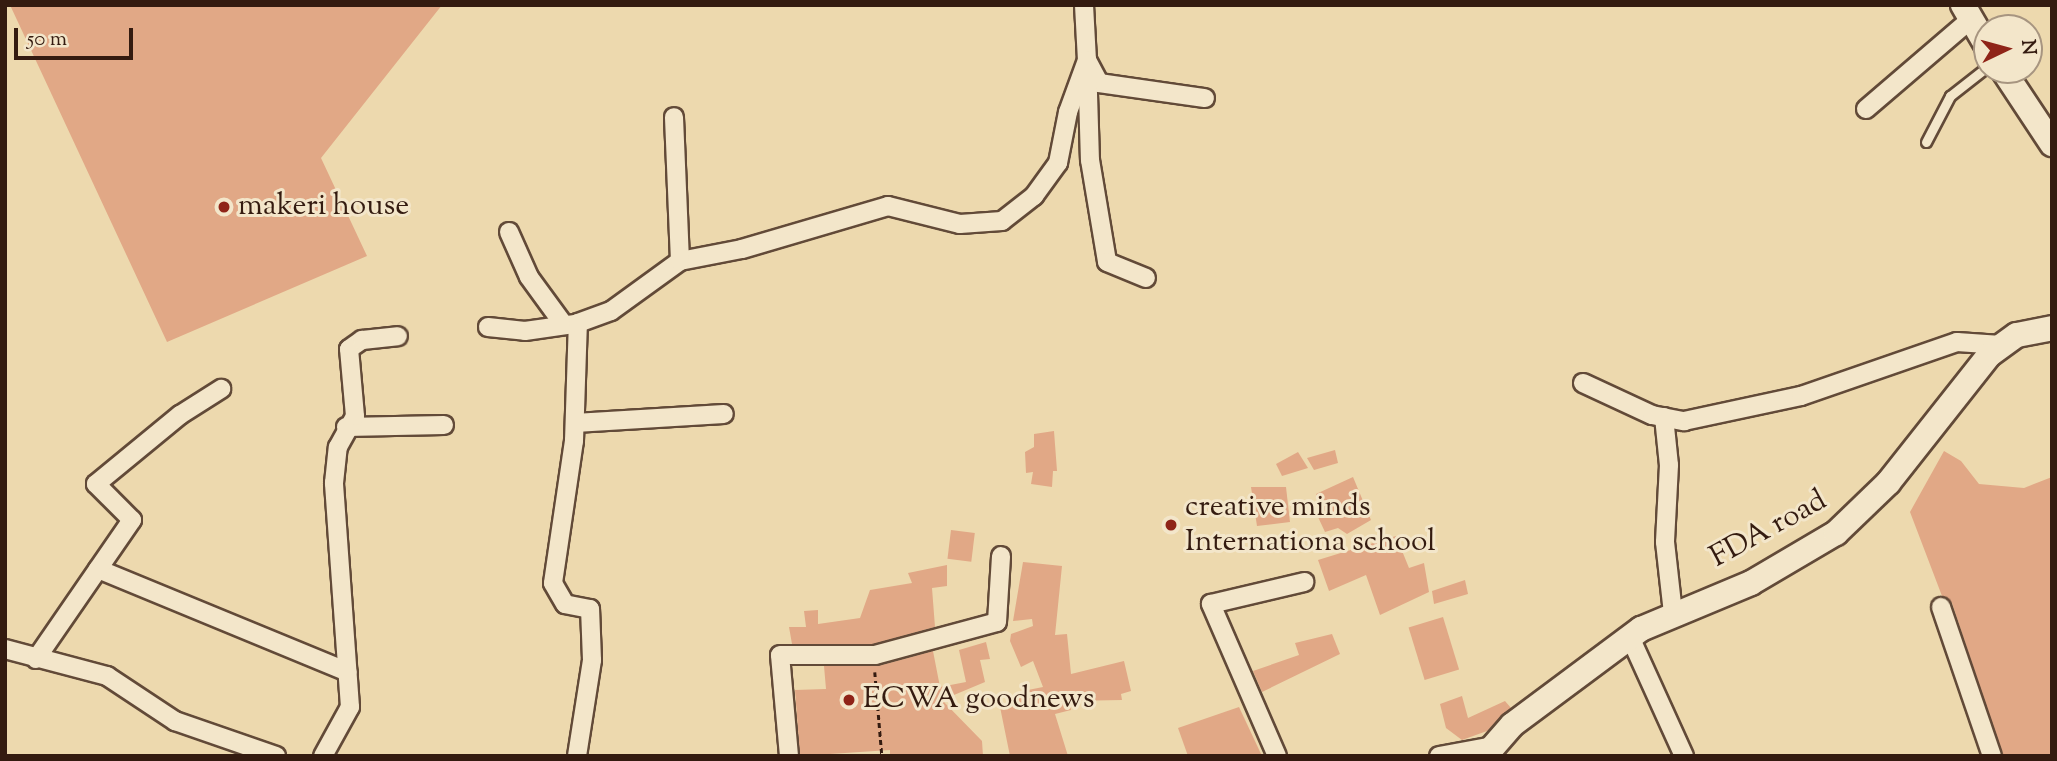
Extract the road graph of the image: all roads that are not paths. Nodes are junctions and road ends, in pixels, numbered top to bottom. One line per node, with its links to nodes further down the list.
1 (1084, 5): 3 (street)
2 (1967, 13): 7 (street)
3 (1087, 60): 6 (street); 12 (street); 13 (street)
4 (1973, 78): 9 (lane)
5 (2012, 84): 10 (street)
6 (1205, 98)
7 (1866, 109)
8 (674, 117): 12 (street)
9 (1926, 142)
10 (2052, 144)
11 (509, 232): 14 (street)
12 (680, 261): 14 (street)
13 (1146, 278)
14 (571, 324): 15 (street); 23 (street)
15 (488, 327)
16 (2052, 328): 18 (street, FDA road)
17 (398, 336): 25 (street)
18 (2001, 345): 22 (street); 30 (street, FDA road)
19 (1583, 383): 22 (street)
20 (221, 389): 27 (street)
21 (724, 414): 23 (street)
22 (1664, 418): 30 (street)
23 (575, 422): 38 (street)
24 (444, 425): 25 (street)
25 (346, 426): 34 (street)
26 (1001, 556): 39 (street)
27 (98, 569): 33 (street); 34 (street)
28 (1304, 582): 40 (street)
29 (1941, 607): 43 (street)
30 (1673, 613): 31 (street, FDA road)
31 (1630, 637): 35 (street, FDA road); 42 (street)
32 (5, 649): 33 (street)
33 (36, 659): 36 (street)
34 (348, 672): 37 (street)
35 (1489, 751): 41 (street)
36 (276, 756)
37 (323, 756)
38 (577, 756)
39 (789, 756)
40 (1277, 756)
41 (1438, 756)
42 (1684, 756)
43 (1992, 756)

